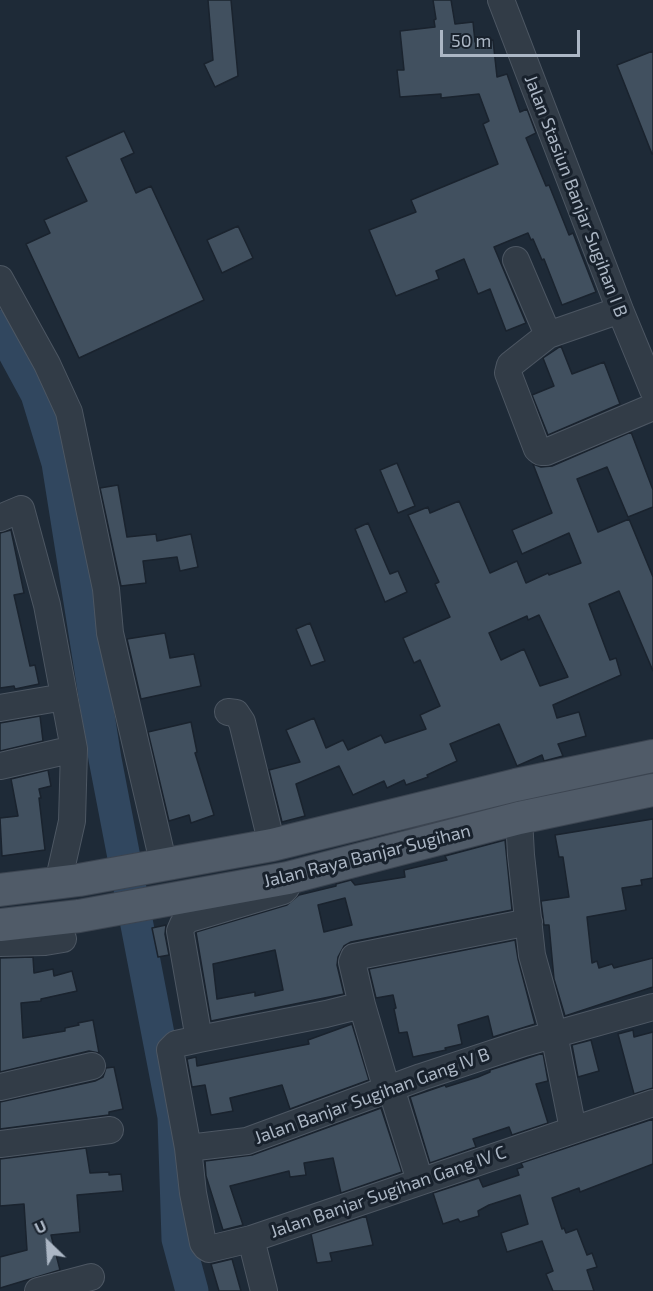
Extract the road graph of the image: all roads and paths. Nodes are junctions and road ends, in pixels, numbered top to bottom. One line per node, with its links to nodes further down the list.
1 (501, 0): 4 (street, Jalan Stasiun Banjar Sugihan I B)
2 (516, 260): 5 (street)
3 (0, 279): 18 (street)
4 (620, 310): 5 (street); 6 (street, Jalan Stasiun Banjar Sugihan I B)
5 (548, 335): 7 (street)
6 (653, 390)
7 (653, 407)
8 (0, 518): 9 (street)
9 (64, 697): 10 (street); 12 (street)
10 (0, 708)
11 (228, 712): 17 (street)
12 (74, 749): 14 (street); 20 (street)
13 (653, 756): 17 (main road, Jalan Raya Banjar Sugihan)
14 (0, 766)
15 (653, 790): 16 (main road, Jalan Raya Banjar Sugihan)
16 (519, 818): 19 (main road, Jalan Raya Banjar Sugihan); 22 (street)
17 (272, 845): 18 (main road, Jalan Raya Banjar Sugihan)
18 (152, 867): 20 (main road, Jalan Raya Banjar Sugihan)
19 (288, 878): 24 (main road, Jalan Raya Banjar Sugihan); 29 (street)
20 (69, 881): 21 (main road, Jalan Raya Banjar Sugihan)
21 (0, 890)
22 (529, 922): 26 (street); 28 (street)
23 (0, 925): 24 (main road, Jalan Raya Banjar Sugihan)
24 (71, 927): 25 (street)
25 (0, 943)
26 (362, 1005): 29 (street); 32 (street)
27 (653, 1007): 28 (street, Jalan Banjar Sugihan Gang IV B)
28 (554, 1034): 32 (street, Jalan Banjar Sugihan Gang IV B); 34 (street)
29 (199, 1039): 37 (street)
30 (92, 1066): 31 (street)
31 (0, 1087)
32 (389, 1089): 37 (street, Jalan Banjar Sugihan Gang IV B); 38 (street)
33 (653, 1102): 34 (street, Jalan Banjar Sugihan Gang IV C)
34 (573, 1129): 38 (street, Jalan Banjar Sugihan Gang IV C)
35 (110, 1130): 36 (street)
36 (0, 1144)
37 (188, 1148): 39 (street, Jalan Banjar Sugihan Gang IV C)
38 (420, 1181): 39 (street, Jalan Banjar Sugihan Gang IV C)
39 (250, 1239): 42 (street)
40 (91, 1277): 41 (street)
41 (38, 1291)
42 (264, 1291)

